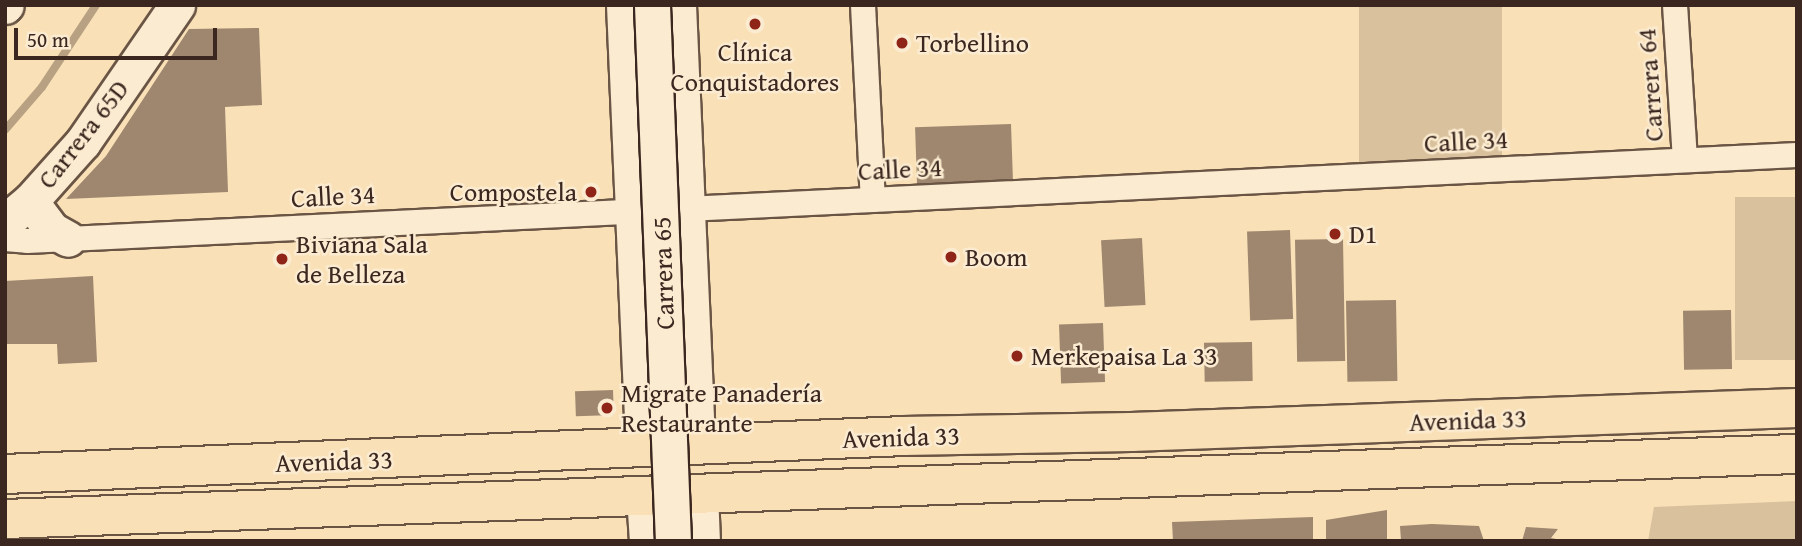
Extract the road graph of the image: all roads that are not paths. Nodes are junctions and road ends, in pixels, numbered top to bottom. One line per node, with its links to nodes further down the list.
1 (177, 5): 11 (street, Carrera 65D)
2 (624, 5): 12 (street, Carrera 65)
3 (652, 5): 24 (street, Carrera 65, bridge)
4 (678, 5): 10 (street, Carrera 65)
5 (863, 5): 9 (street)
6 (1675, 5): 8 (street, Carrera 64)
7 (1797, 155): 8 (street, Calle 34)
8 (1685, 160): 9 (street, Calle 34)
9 (873, 200): 10 (street, Calle 34)
10 (687, 209): 12 (street, Calle 34); 16 (street, Carrera 65)
11 (18, 212): 14 (street)
12 (633, 212): 14 (street, Calle 34); 17 (street, Carrera 65)
13 (5, 239): 14 (street, Calle 34)
14 (68, 239)
15 (1797, 408): 16 (main road, Avenida 33)
16 (697, 444): 17 (main road, Avenida 33)
17 (643, 447): 19 (main road, Avenida 33)
18 (1797, 454): 20 (main road, Avenida 33)
19 (5, 474)
20 (700, 492): 21 (main road, Avenida 33); 25 (street)
21 (645, 495): 22 (main road, Avenida 33); 23 (street)
22 (5, 519)
23 (647, 541)
24 (673, 541)
25 (702, 541)

